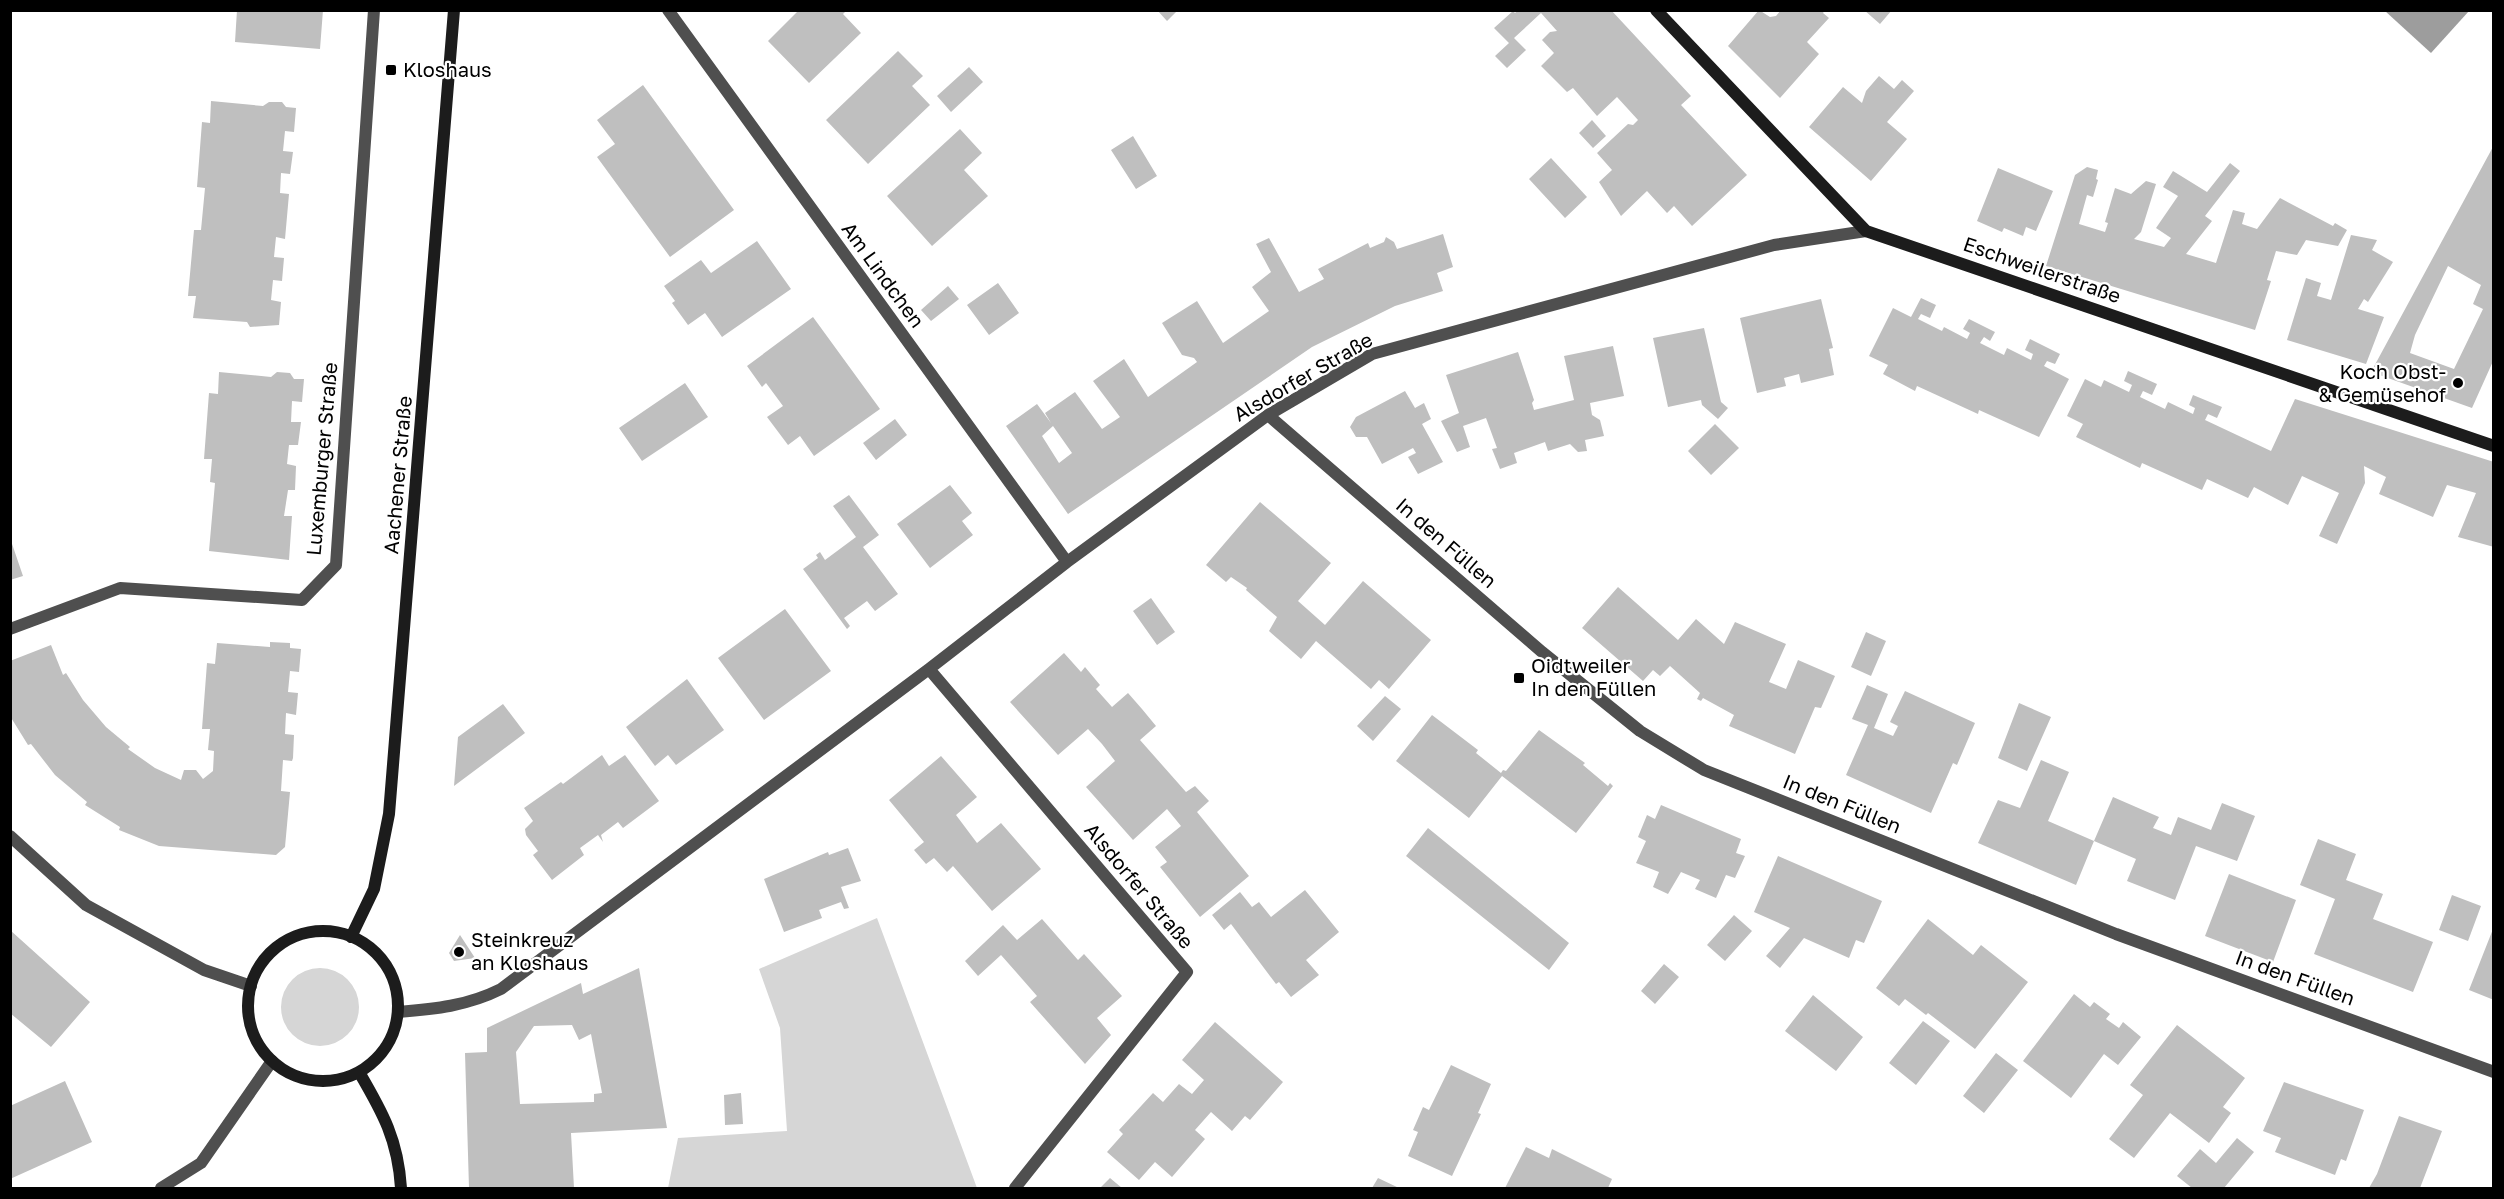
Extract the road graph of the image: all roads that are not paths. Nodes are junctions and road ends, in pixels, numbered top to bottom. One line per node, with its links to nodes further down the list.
1 (374, 10): 9 (street, Luxemburger Straße)
2 (454, 10): 12 (main road, Aachener Straße)
3 (668, 10): 8 (street, Am Lindchen)
4 (1656, 10): 5 (main road, Eschweilerstraße)
5 (1866, 231): 6 (street, Alsdorfer Straße); 7 (main road, Eschweilerstraße)
6 (1268, 415): 8 (street, Alsdorfer Straße); 17 (street, In den Füllen)
7 (2493, 446)
8 (1066, 562): 10 (street, Alsdorfer Straße)
9 (10, 629)
10 (929, 669): 14 (street, Alsdorfer Straße); 20 (street, Alsdorfer Straße)
11 (10, 836): 13 (street)
12 (351, 937): 13 (main road); 14 (main road)
13 (251, 986): 15 (main road)
14 (398, 1012): 16 (main road)
15 (272, 1061): 16 (main road); 18 (street)
16 (359, 1072): 19 (main road)
17 (2493, 1072)
18 (161, 1188)
19 (401, 1188)
20 (1015, 1188)

